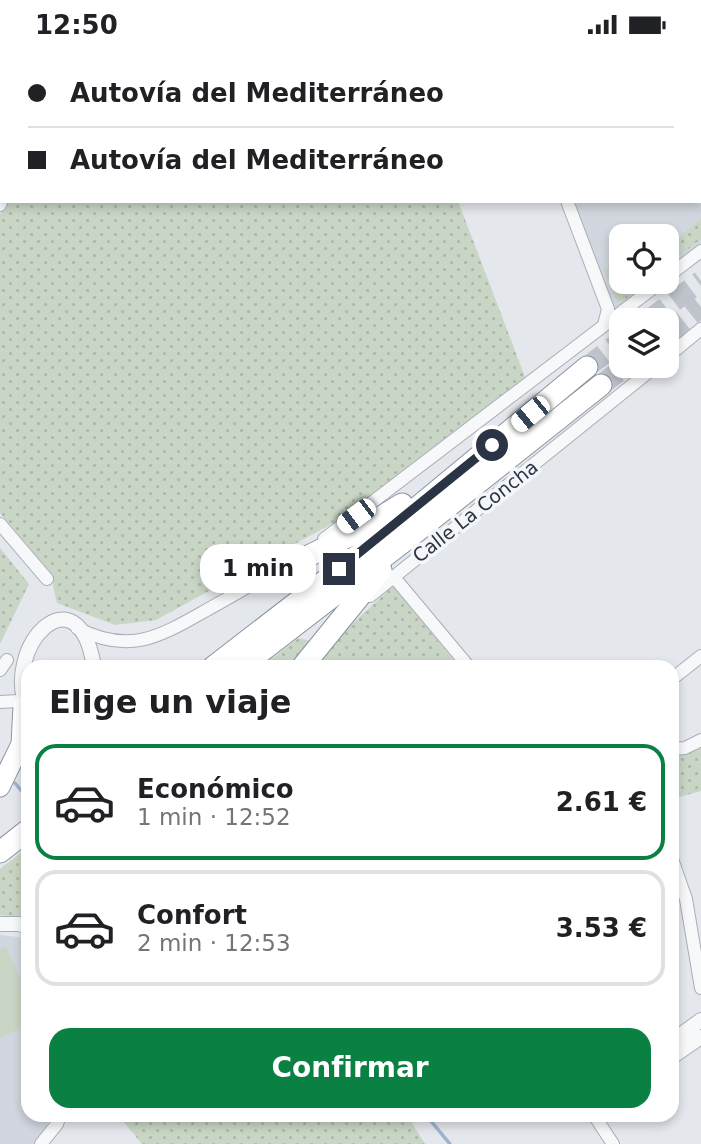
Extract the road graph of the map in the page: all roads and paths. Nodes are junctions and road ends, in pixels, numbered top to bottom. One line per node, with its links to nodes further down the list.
1 (568, 203): 6 (street)
2 (701, 250): 3 (street)
3 (679, 267)
4 (645, 294): 5 (street)
5 (626, 308)
6 (608, 309): 8 (street)
7 (609, 321): 8 (street)
8 (604, 325): 19 (street)
9 (701, 329): 10 (street)
10 (679, 347)
11 (587, 367): 14 (highway)
12 (641, 378): 17 (street, Calle La Concha)
13 (601, 385): 16 (highway)
14 (510, 430): 19 (highway); 25 (highway)
15 (0, 524): 18 (street)
16 (411, 536): 26 (highway); 27 (highway)
17 (393, 576): 28 (street, Calle La Concha); 29 (street)
18 (47, 579)
19 (262, 579): 21 (street)
20 (24, 628): 21 (street)
21 (77, 628): 24 (street)
22 (10, 645): 30 (street)
23 (701, 656): 31 (street)
24 (93, 660)
25 (221, 660)
26 (250, 660)
27 (307, 660)
28 (308, 660)
29 (463, 660)
30 (4, 665): 33 (street)
31 (679, 673)
32 (0, 702): 34 (street)
33 (21, 703)
34 (21, 706)
35 (701, 740): 37 (street)
36 (21, 744): 38 (highway)
37 (679, 749)
38 (0, 786)
39 (21, 818): 40 (highway)
40 (0, 835)
41 (21, 836): 42 (highway)
42 (0, 852)
43 (679, 879): 46 (street)
44 (0, 924): 45 (street)
45 (21, 925)
46 (701, 988)
47 (701, 1020): 48 (street)
48 (679, 1036)
49 (701, 1037): 50 (street)
50 (679, 1052)
51 (58, 1122): 53 (street)
52 (599, 1122): 54 (street)
53 (41, 1144)
54 (613, 1144)

